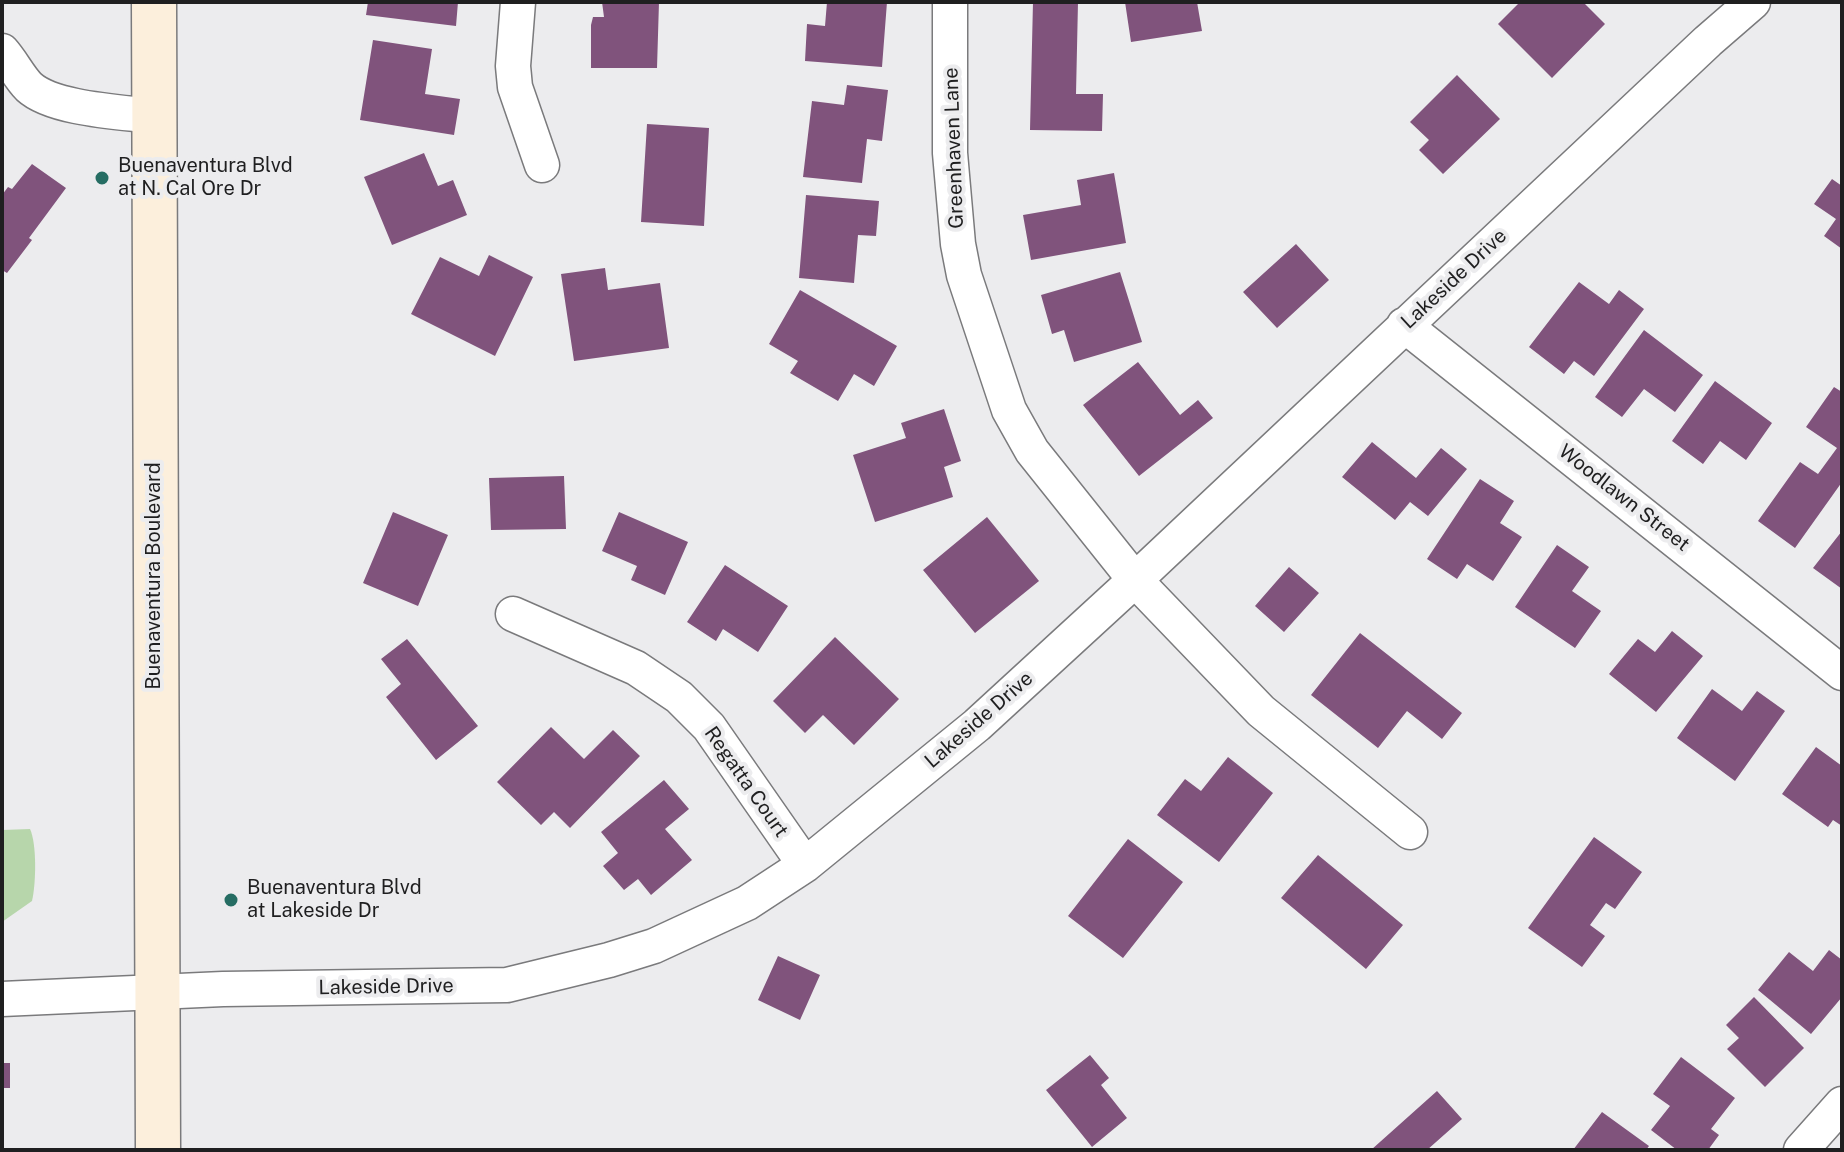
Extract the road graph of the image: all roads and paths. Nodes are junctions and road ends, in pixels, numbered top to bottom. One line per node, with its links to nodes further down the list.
1 (154, 2): 6 (main road, Buenaventura Boulevard)
2 (518, 2): 7 (street)
3 (950, 2): 9 (street, Greenhaven Lane)
4 (1753, 2): 8 (street, Lakeside Drive)
5 (2, 51): 6 (street)
6 (152, 116): 14 (main road, Buenaventura Boulevard)
7 (542, 165)
8 (1404, 325): 9 (street, Lakeside Drive); 11 (street, Woodlawn Street)
9 (1135, 580): 12 (street, Greenhaven Lane); 13 (street, Lakeside Drive)
10 (513, 614): 13 (street, Regatta Court)
11 (1842, 673)
12 (1410, 832)
13 (805, 865): 14 (street, Lakeside Drive)
14 (155, 993): 15 (street, Lakeside Drive); 17 (main road, Buenaventura Boulevard)
15 (2, 999)
16 (1842, 1104): 18 (street)
17 (158, 1150)
18 (1801, 1150)

